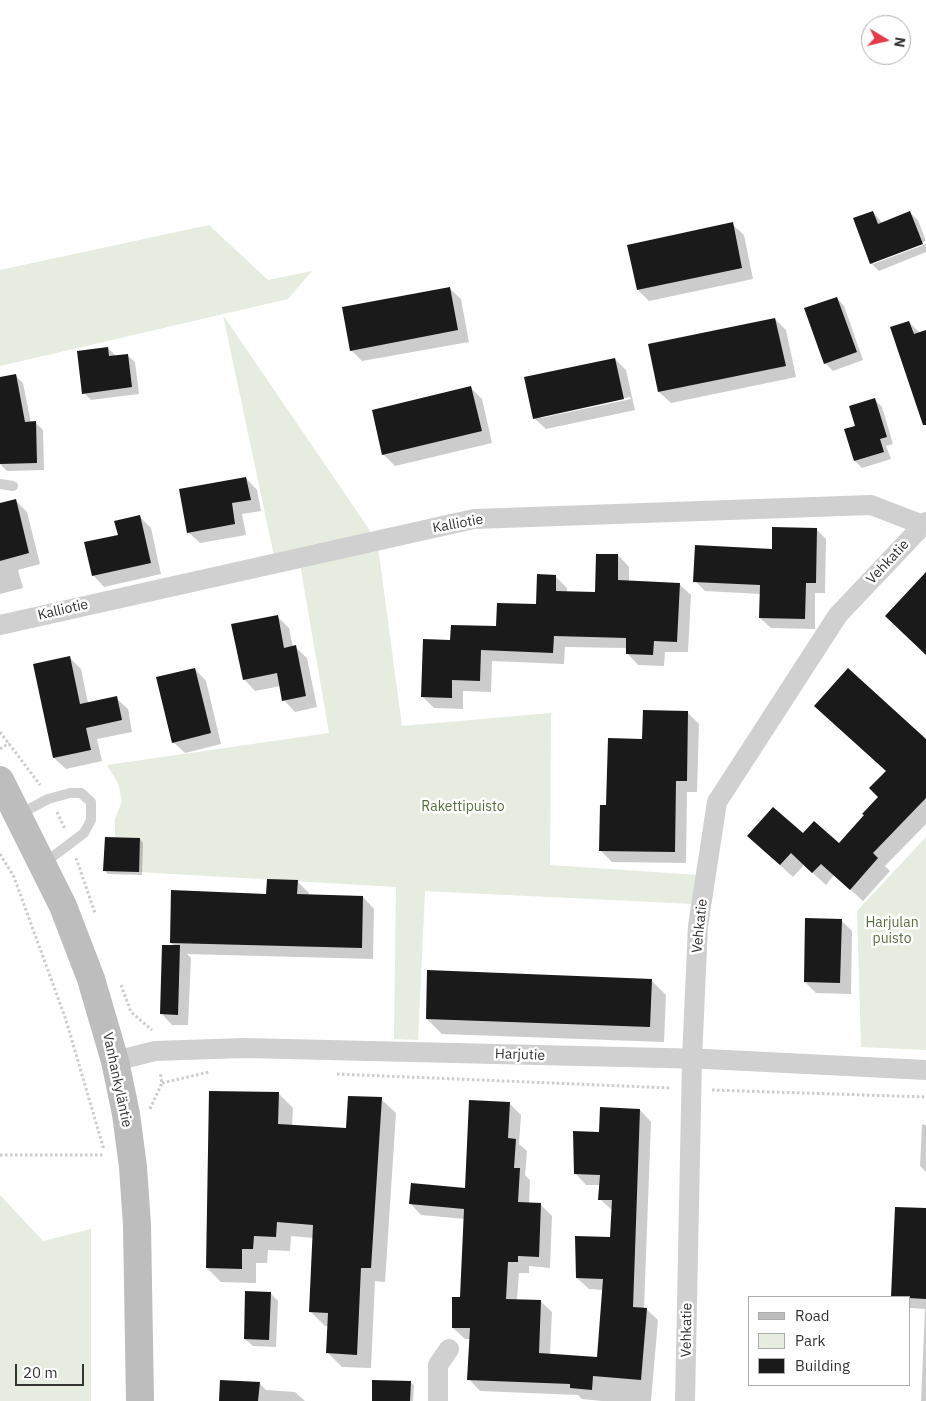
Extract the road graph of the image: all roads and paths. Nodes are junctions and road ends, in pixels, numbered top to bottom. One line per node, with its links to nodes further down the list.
1 (0, 484): 2 (lane)
2 (13, 486)
3 (924, 524): 4 (street, Kalliotie); 10 (street, Vehkatie)
4 (0, 625)
5 (8, 743): 6 (path)
6 (0, 749)
7 (7, 802): 9 (street, Vanhankyläntie); 9 (lane)
8 (0, 854): 19 (path)
9 (42, 864): 11 (street, Vanhankyläntie)
10 (692, 1059): 11 (street, Harjutie); 12 (street, Harjutie); 16 (street, Vehkatie)
11 (115, 1061): 22 (street, Vanhankyläntie)
12 (926, 1070)
13 (216, 1071): 15 (path)
14 (333, 1074): 16 (path)
15 (162, 1083)
16 (692, 1089): 17 (path); 24 (street, Vehkatie)
17 (926, 1097)
18 (0, 1155): 19 (path)
19 (105, 1155): 20 (path)
20 (107, 1164)
21 (449, 1349): 23 (street)
22 (140, 1401)
23 (438, 1401)
24 (685, 1401)

